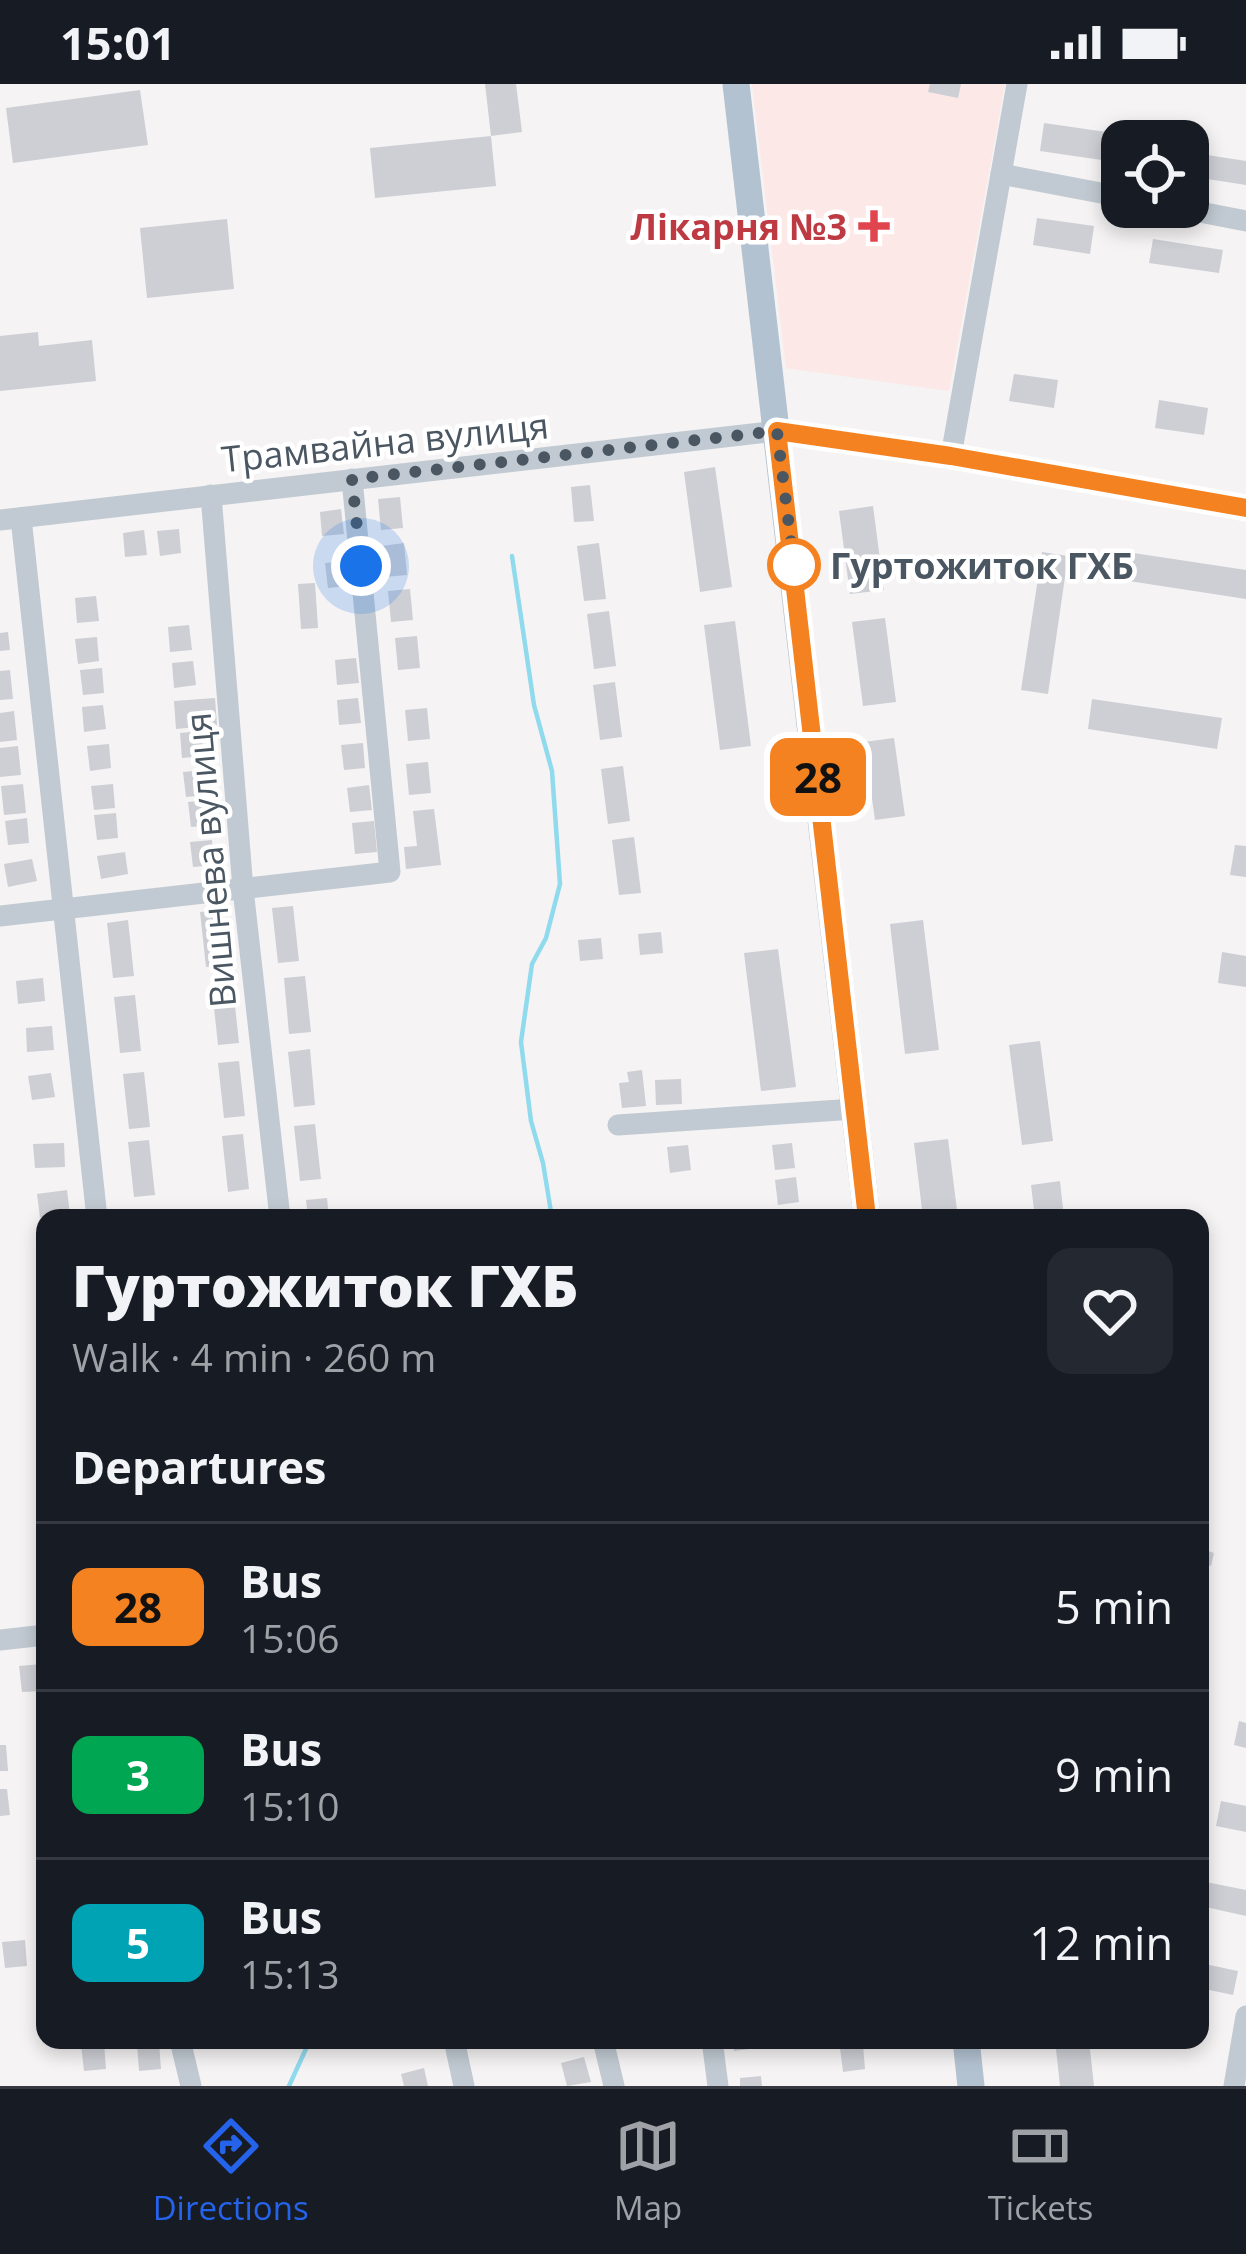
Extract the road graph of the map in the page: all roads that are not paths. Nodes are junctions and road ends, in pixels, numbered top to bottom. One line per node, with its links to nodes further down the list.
1 (736, 84): 7 (main road)
2 (1017, 84): 3 (street)
3 (1001, 174): 4 (street); 8 (street)
4 (1101, 193)
5 (1209, 214): 6 (street)
6 (1246, 221)
7 (777, 431): 8 (street, Трамвайна вулиця); 9 (street, Трамвайна вулиця); 16 (main road)
8 (951, 456): 11 (street, Трамвайна вулиця)
9 (352, 479): 10 (street, Трамвайна вулиця); 13 (street)
10 (211, 495): 12 (street, Трамвайна вулиця); 13 (street, Вишнева вулиця)
11 (1246, 508)
12 (10, 519): 14 (street)
13 (243, 889): 14 (street); 19 (street, Вишнева вулиця)
14 (62, 909): 15 (street); 18 (street)
15 (0, 916)
16 (855, 1109): 17 (street); 20 (main road)
17 (618, 1125)
18 (97, 1209)
19 (279, 1209)
20 (866, 1209)
21 (36, 1635): 22 (street)
22 (0, 1640)
23 (1246, 2016): 29 (street)
24 (182, 2049): 30 (street)
25 (456, 2049): 31 (street)
26 (606, 2049): 32 (street)
27 (713, 2049): 33 (street)
28 (967, 2049): 34 (main road)
29 (1242, 2060): 35 (street)
30 (191, 2086)
31 (464, 2086)
32 (614, 2086)
33 (718, 2086)
34 (971, 2086)
35 (1234, 2086)

